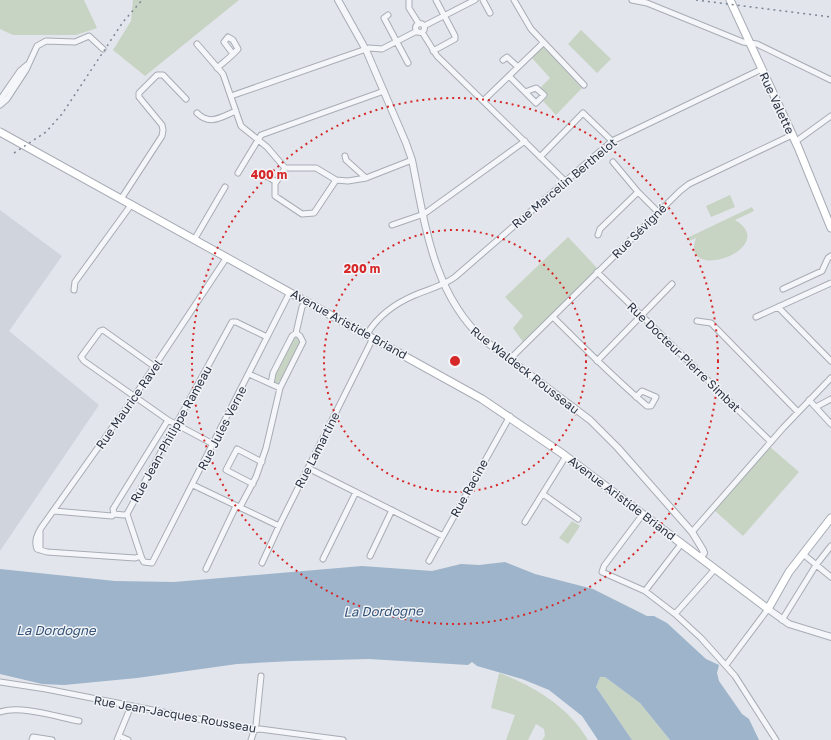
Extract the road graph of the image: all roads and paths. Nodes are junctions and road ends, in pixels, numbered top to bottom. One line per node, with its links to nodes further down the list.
1 (338, 0): 19 (street, Rue Waldeck Rousseau)
2 (408, 0): 12 (street)
3 (436, 0): 11 (street)
4 (475, 0): 11 (street)
5 (483, 0): 9 (street)
6 (514, 0): 15 (street)
7 (632, 0): 16 (street)
8 (730, 0): 16 (main road, Rue Valette)
9 (490, 13)
10 (388, 15): 14 (street)
11 (444, 16): 12 (street); 20 (street)
12 (422, 25): 13 (street); 13 (street)
13 (419, 32): 14 (street); 20 (street)
14 (397, 42): 19 (street); 24 (street)
15 (543, 43): 26 (street); 30 (street)
16 (750, 43): 27 (main road, Rue Valette); 29 (street)
17 (197, 44): 25 (street)
18 (103, 49): 23 (street)
19 (366, 50): 31 (street, Rue Waldeck Rousseau); 33 (street)
20 (433, 51): 36 (street)
21 (233, 54): 25 (street)
22 (503, 60): 26 (street)
23 (29, 63): 35 (street); 37 (street)
24 (408, 63)
25 (217, 68): 33 (street)
26 (518, 68): 28 (street)
27 (762, 69): 42 (main road, Rue Valette); 45 (street, Rue Marcelin Berthelot)
28 (509, 76): 32 (street); 36 (street)
29 (831, 80)
30 (584, 85)
31 (384, 91): 43 (street); 48 (street, Rue Waldeck Rousseau)
32 (525, 92)
33 (231, 96): 38 (street)
34 (186, 99): 59 (street)
35 (0, 100)
36 (483, 101): 44 (street)
37 (0, 105)
38 (236, 111): 39 (street); 43 (street)
39 (197, 113)
40 (831, 116): 42 (street, Rue Sévigné)
41 (0, 132): 59 (main road, Avenue Aristide Briand)
42 (794, 138): 61 (main road, Rue Valette); 62 (street, Rue Sévigné)
43 (258, 139): 50 (street); 51 (street)
44 (524, 141): 47 (street); 63 (street)
45 (612, 141): 47 (street); 55 (street, Rue Marcelin Berthelot)
46 (345, 156): 53 (street)
47 (540, 157): 55 (street)
48 (412, 160): 53 (street); 63 (street, Rue Waldeck Rousseau)
49 (613, 162): 58 (street)
50 (285, 168): 54 (street); 56 (street)
51 (238, 173)
52 (264, 174): 56 (street)
53 (366, 178): 54 (street)
54 (336, 180): 56 (street)
55 (564, 181): 73 (street, Rue Marcelin Berthelot)
56 (276, 182)
57 (225, 187): 68 (street)
58 (638, 192): 62 (street); 67 (street)
59 (121, 200): 60 (main road, Avenue Aristide Briand)
60 (131, 205): 68 (main road, Avenue Aristide Briand); 76 (street)
61 (823, 206): 64 (main road, Rue Valette); 66 (main road, Rue Valette)
62 (658, 212): 71 (street, Rue Sévigné)
63 (424, 214): 65 (street); 73 (street, Rue Waldeck Rousseau)
64 (831, 219)
65 (392, 226)
66 (831, 228)
67 (598, 235)
68 (194, 240): 70 (main road, Avenue Aristide Briand)
69 (831, 256): 75 (street)
70 (227, 257): 77 (main road, Avenue Aristide Briand); 90 (street, Rue Maurice Ravel)
71 (598, 272): 80 (street, Rue Docteur Pierre Simbat); 81 (street, Rue Sévigné)
72 (831, 283): 79 (street)
73 (443, 284): 85 (street, Rue Marcelin Berthelot); 87 (street, Rue Waldeck Rousseau)
74 (672, 284): 80 (street)
75 (783, 289)
76 (74, 290)
77 (290, 292): 78 (main road, Avenue Aristide Briand); 86 (street, Rue Jules Verne)
78 (306, 300): 84 (street); 85 (main road, Avenue Aristide Briand)
79 (778, 307): 82 (street); 89 (street)
80 (641, 316): 88 (street); 105 (street, Rue Docteur Pierre Simbat)
81 (553, 317): 87 (street, Rue Sévigné); 88 (street)
82 (756, 317)
83 (697, 321): 100 (street)
84 (296, 333): 93 (street); 94 (street)
85 (370, 336): 101 (main road, Avenue Aristide Briand); 109 (street, Rue Lamartine)
86 (266, 337): 91 (street, Rue Jules Verne); 104 (street, Rue Jean-Philippe Rameau)
87 (510, 359): 124 (street, Rue Waldeck Rousseau)
88 (596, 361): 96 (street)
89 (831, 361)
90 (155, 367): 95 (street, Rue Maurice Ravel); 95 (street)
91 (249, 374): 93 (street); 106 (street, Rue Jules Verne)
92 (831, 378): 98 (street)
93 (271, 384): 94 (street)
94 (280, 388): 108 (street)
95 (134, 397): 102 (street); 116 (street, Rue Maurice Ravel)
96 (636, 397)
97 (831, 399): 99 (street)
98 (809, 400): 99 (street); 100 (street)
99 (816, 407): 103 (street)
100 (798, 412): 105 (street)
101 (510, 416): 107 (main road, Avenue Aristide Briand); 125 (street, Rue Racine)
102 (168, 420): 104 (street); 117 (street, Rue Jean-Philippe Rameau)
103 (831, 424)
104 (176, 425): 106 (street); 118 (street, Rue Jean-Philippe Rameau)
105 (771, 442): 124 (street)
106 (213, 444): 111 (street, Rue Jules Verne)
107 (566, 456): 113 (street); 119 (main road, Avenue Aristide Briand)
108 (262, 462): 110 (street); 110 (street)
109 (308, 468): 112 (street); 123 (street, Rue Lamartine)
110 (253, 484): 114 (street)
111 (193, 485): 114 (street); 129 (street, Rue Jules Verne)
112 (356, 492): 115 (street); 132 (street)
113 (543, 494): 121 (street); 122 (street)
114 (238, 506): 123 (street); 136 (street)
115 (392, 510): 125 (street); 130 (street)
116 (54, 511): 117 (street); 129 (street, Rue Maurice Ravel)
117 (114, 514): 118 (street, Rue Jean-Philippe Rameau)
118 (127, 514): 129 (street)
119 (643, 514): 126 (main road, Avenue Aristide Briand); 139 (street)
120 (831, 518): 128 (main road)
121 (578, 519)
122 (525, 522)
123 (279, 526): 134 (street, Rue Lamartine)
124 (692, 532): 131 (street, Rue Waldeck Rousseau)
125 (443, 536): 133 (street, Rue Racine)
126 (682, 543): 131 (main road, Avenue Aristide Briand); 139 (street)
127 (831, 546): 135 (street)
128 (803, 554): 135 (street); 140 (main road)
129 (141, 556)
130 (370, 556)
131 (702, 557): 137 (main road, Avenue Aristide Briand)
132 (323, 559)
133 (429, 561)
134 (262, 563)
135 (816, 565): 138 (street); 142 (street)
136 (206, 569)
137 (714, 569): 140 (main road, Avenue Aristide Briand); 141 (street)
138 (831, 577)
139 (645, 592): 141 (street)
140 (768, 609): 142 (street); 144 (street)
141 (675, 614): 144 (street)
142 (782, 620): 143 (street)
143 (831, 637)
144 (726, 666): 157 (street)
145 (261, 676): 150 (street)
146 (0, 682): 147 (street, Rue Jean-Jacques Rousseau)
147 (131, 706): 150 (street, Rue Jean-Jacques Rousseau); 151 (street)
148 (0, 712): 149 (street)
149 (79, 721)
150 (254, 730): 155 (street); 156 (street, Rue Jean-Jacques Rousseau)
151 (118, 738): 154 (street)
152 (32, 740): 153 (street)
153 (52, 740)
154 (128, 740)
155 (251, 740)
156 (343, 740)
157 (776, 740)

